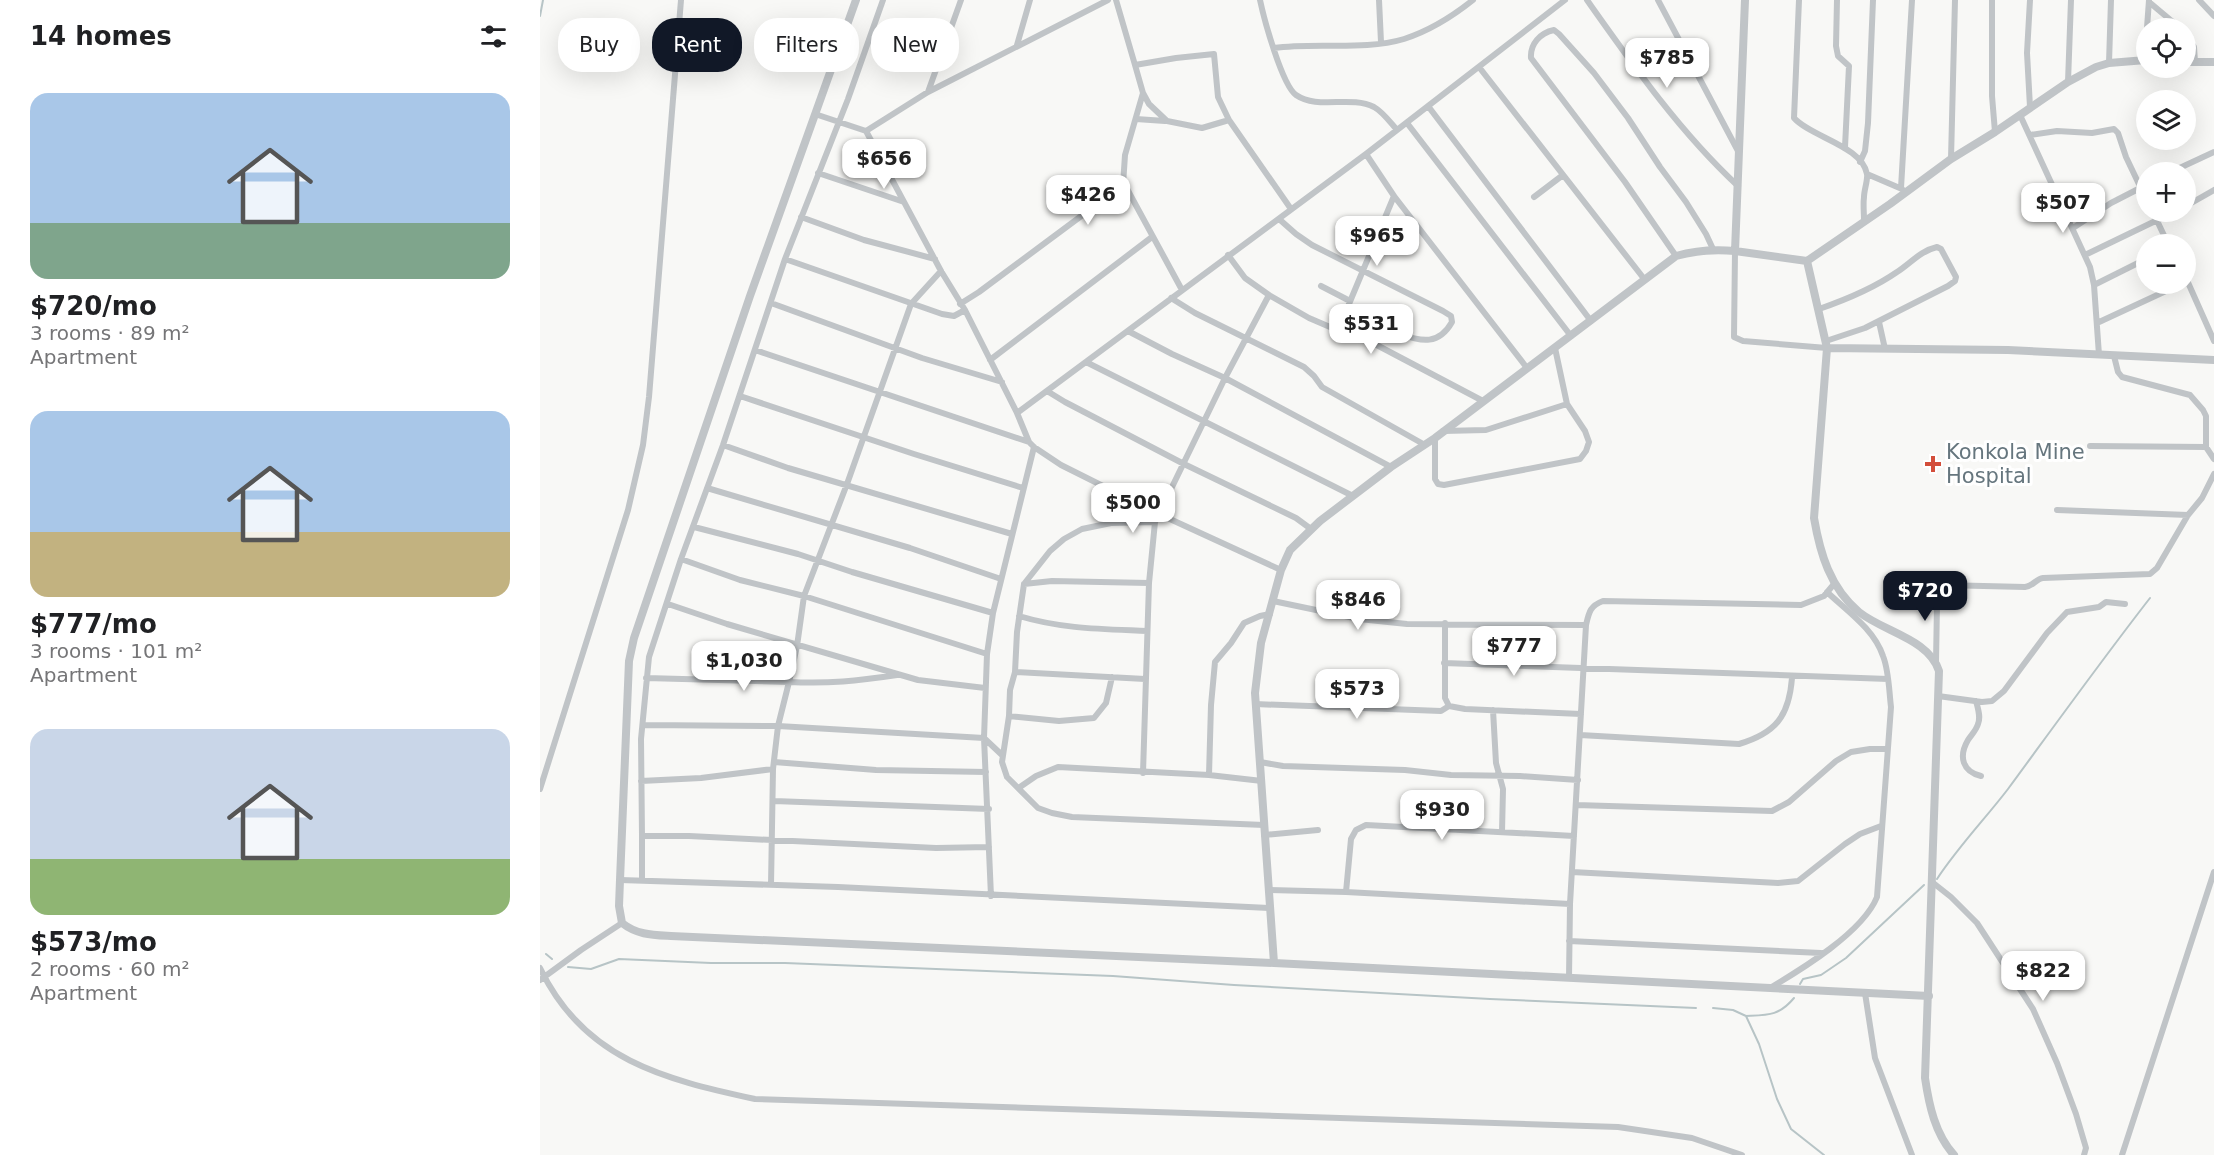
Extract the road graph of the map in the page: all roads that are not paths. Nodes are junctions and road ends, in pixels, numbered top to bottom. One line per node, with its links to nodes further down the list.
1 (681, 0): 217 (street)
2 (856, 0): 43 (street)
3 (884, 0): 46 (street)
4 (961, 0): 39 (street)
5 (1030, 0): 30 (street)
6 (1108, 0): 30 (street)
7 (1116, 0): 36 (street)
8 (1260, 0): 31 (street)
9 (1379, 0): 29 (street)
10 (1473, 0): 29 (street)
11 (1565, 0): 37 (street)
12 (1587, 0): 66 (street)
13 (1658, 0): 57 (street)
14 (1745, 0): 57 (street)
15 (1799, 0): 54 (street)
16 (1837, 0): 54 (street)
17 (1874, 0): 59 (street)
18 (1912, 0): 67 (street)
19 (1955, 0): 58 (street)
20 (1992, 0): 52 (street)
21 (2030, 0): 42 (street)
22 (2071, 0): 38 (street)
23 (2111, 0): 35 (street)
24 (2199, 0): 26 (street)
25 (2149, 1): 27 (street); 28 (street)
26 (2214, 16)
27 (2148, 18)
28 (2169, 18)
29 (1381, 42): 31 (street)
30 (1017, 45): 39 (street)
31 (1274, 48): 50 (street)
32 (2136, 61): 35 (street)
33 (2196, 62): 34 (street)
34 (2214, 62)
35 (2109, 63): 38 (street)
36 (1135, 65): 40 (street); 47 (street)
37 (1479, 67): 41 (street); 64 (street)
38 (2068, 82): 42 (street)
39 (928, 92): 51 (street)
40 (1143, 93): 45 (street); 48 (street)
41 (1428, 106): 49 (street); 105 (street)
42 (2030, 107): 44 (street)
43 (815, 114): 46 (street); 232 (street)
44 (2020, 115): 52 (street); 53 (street)
45 (1136, 119): 48 (street); 65 (street)
46 (839, 120): 51 (street); 61 (street)
47 (1229, 120): 48 (street); 74 (street)
48 (1167, 122)
49 (1407, 123): 50 (street); 111 (street)
50 (1397, 130): 56 (street)
51 (866, 131): 73 (street)
52 (1995, 132): 58 (street)
53 (2030, 135): 63 (street); 79 (street)
54 (1845, 147): 59 (street)
55 (2214, 152): 60 (street)
56 (1366, 154): 70 (street); 74 (street)
57 (1740, 154): 66 (street)
58 (1951, 159): 67 (street)
59 (1860, 162): 62 (street)
60 (2192, 162)
61 (818, 173): 73 (street); 75 (street)
62 (1867, 174): 67 (street); 77 (street)
63 (2136, 174)
64 (1563, 175): 71 (street); 92 (street)
65 (1123, 185): 80 (street); 103 (street)
66 (1738, 186): 82 (street)
67 (1904, 190): 77 (street)
68 (2136, 190): 79 (street)
69 (2214, 190): 72 (street)
70 (1394, 196): 91 (street); 124 (street)
71 (1534, 197)
72 (2196, 200)
73 (904, 202): 86 (street)
74 (1291, 209): 76 (street)
75 (801, 217): 86 (street); 87 (street)
76 (1279, 219): 83 (street); 91 (street)
77 (1864, 220): 88 (street)
78 (2152, 222): 84 (street)
79 (2073, 228): 84 (street)
80 (1152, 237): 95 (street); 121 (street)
81 (1713, 249): 82 (street); 85 (street); 85 (street)
82 (1735, 251): 88 (street); 114 (street)
83 (1228, 255): 95 (street); 98 (street)
84 (2085, 255): 93 (street)
85 (1676, 256): 92 (street)
86 (935, 259): 90 (street)
87 (785, 260): 101 (street); 102 (street)
88 (1807, 261): 104 (street)
89 (2136, 264): 93 (street)
90 (941, 271): 102 (street); 103 (street)
91 (1362, 271): 100 (street); 110 (street)
92 (1645, 280): 105 (street)
93 (2094, 285): 107 (street)
94 (1321, 286): 100 (street)
95 (1182, 290): 99 (street)
96 (2158, 294): 107 (street)
97 (2191, 294): 113 (street)
98 (1269, 295): 108 (street); 112 (street)
99 (1171, 298): 109 (street); 112 (street)
100 (1350, 301): 108 (street)
101 (771, 303): 115 (street); 118 (street)
102 (911, 304): 103 (street); 115 (street)
103 (963, 307): 121 (street)
104 (1819, 309): 106 (street); 114 (street)
105 (1591, 321): 111 (street)
106 (1878, 322): 114 (street); 117 (street)
107 (2097, 323): 119 (street)
108 (1339, 328): 130 (street)
109 (1128, 331): 123 (street); 125 (street)
110 (1400, 334)
111 (1571, 336): 116 (street)
112 (1247, 339): 125 (street); 139 (street)
113 (2214, 341)
114 (1826, 345): 117 (street); 166 (street)
115 (895, 348): 126 (street); 127 (street)
116 (1555, 348): 124 (street); 131 (street)
117 (1885, 349): 119 (street)
118 (755, 350): 127 (street); 129 (street)
119 (2099, 355): 120 (street)
120 (2114, 356): 122 (street); 141 (street)
121 (990, 360): 126 (street)
122 (2214, 360)
123 (1086, 362): 128 (street); 133 (street)
124 (1527, 368): 130 (street)
125 (1225, 378): 133 (street); 144 (street)
126 (1002, 382): 132 (street)
127 (880, 391): 135 (street); 138 (street)
128 (1047, 391): 132 (street); 143 (street)
129 (740, 396): 135 (street); 137 (street)
130 (1483, 401): 134 (street)
131 (1568, 404): 134 (street); 136 (street)
132 (1017, 413): 138 (street)
133 (1204, 423): 143 (street); 149 (street)
134 (1442, 431): 136 (street)
135 (864, 437): 146 (street); 148 (street)
136 (1435, 438): 139 (street)
137 (723, 445): 146 (street); 147 (street)
138 (1031, 445): 148 (street); 150 (street)
139 (1425, 445): 144 (street)
140 (2090, 446): 141 (street)
141 (2206, 447): 142 (street)
142 (2214, 459)
143 (1184, 464): 152 (street); 158 (street)
144 (1391, 467): 149 (street)
145 (2214, 474): 153 (street)
146 (847, 484): 156 (street); 159 (street)
147 (706, 488): 156 (street); 157 (street)
148 (1023, 488): 159 (street)
149 (1353, 496): 158 (street)
150 (1125, 497): 152 (street); 155 (street)
151 (2057, 510): 153 (street)
152 (1159, 514): 154 (street); 162 (street)
153 (2188, 515): 180 (street)
154 (1155, 522): 155 (street); 164 (street)
155 (1111, 523): 165 (street)
156 (832, 526): 161 (street); 163 (street)
157 (694, 527): 160 (street); 161 (street)
158 (1311, 529): 162 (street)
159 (1012, 534): 163 (street)
160 (681, 559): 168 (street); 170 (street)
161 (818, 560): 168 (street); 172 (street)
162 (1281, 570): 169 (street)
163 (1001, 579): 172 (street)
164 (1149, 583): 165 (street); 177 (street)
165 (1024, 584): 174 (street)
166 (1834, 584): 167 (street); 180 (street)
167 (1827, 592): 176 (street); 189 (street)
168 (804, 597): 178 (street); 179 (street)
169 (1273, 601): 173 (street); 175 (street)
170 (668, 604): 178 (street); 186 (street)
171 (2125, 604): 193 (street)
172 (993, 613): 179 (street)
173 (1270, 614): 194 (street); 210 (street)
174 (1019, 616): 177 (street); 183 (street)
175 (1445, 623): 176 (street); 181 (street)
176 (1586, 625): 182 (street)
177 (1147, 631): 187 (street)
178 (797, 646): 184 (street); 190 (street)
179 (987, 654): 191 (street)
180 (1936, 662): 192 (street)
181 (1444, 663): 182 (street); 195 (street)
182 (1584, 667): 188 (street); 197 (street)
183 (1015, 672): 185 (street); 198 (street)
184 (900, 675): 190 (street); 191 (street)
185 (1112, 677): 187 (street); 198 (street)
186 (646, 678): 190 (street); 199 (street)
187 (1146, 678): 209 (street)
188 (1792, 678): 189 (street); 201 (street)
189 (1888, 680): 203 (street)
190 (789, 682): 200 (street)
191 (985, 688): 202 (street)
192 (1938, 696): 193 (street); 234 (street)
193 (1976, 701): 212 (street)
194 (1255, 704): 195 (street); 206 (street)
195 (1449, 706): 196 (street)
196 (1493, 710): 197 (street); 211 (street)
197 (1581, 714): 201 (street)
198 (1009, 716): 204 (street)
199 (643, 725): 200 (street); 214 (street)
200 (778, 726): 202 (street); 207 (street)
201 (1580, 735): 213 (street)
202 (984, 738): 204 (street); 205 (street)
203 (1887, 749): 219 (street); 222 (street)
204 (1002, 755): 205 (street); 216 (street)
205 (986, 756): 208 (street)
206 (1260, 762): 211 (street); 215 (street)
207 (773, 766): 208 (street); 214 (street); 218 (street)
208 (986, 772): 220 (street)
209 (1143, 773): 210 (street); 216 (street)
210 (1209, 775): 215 (street)
211 (1499, 776): 213 (street); 224 (street)
212 (1982, 776)
213 (1578, 780): 219 (street)
214 (641, 781): 226 (street)
215 (1262, 781): 221 (street)
216 (1020, 788): 221 (street)
217 (540, 789)
218 (774, 801): 220 (street); 228 (street)
219 (1576, 805): 227 (street)
220 (989, 809): 229 (street)
221 (1264, 825): 225 (street)
222 (1881, 826): 230 (street); 243 (street)
223 (1318, 830): 225 (street)
224 (1502, 832): 227 (street); 237 (street)
225 (1264, 835): 236 (street)
226 (642, 836): 228 (street); 233 (street)
227 (1574, 836): 230 (street)
228 (773, 840): 229 (street); 235 (street)
229 (989, 847): 238 (street)
230 (1572, 872): 239 (street)
231 (2214, 872): 255 (street)
232 (620, 880): 233 (street); 241 (street)
233 (642, 880): 235 (street)
234 (1932, 882): 250 (street); 254 (street)
235 (771, 885): 238 (street)
236 (1268, 890): 237 (street); 240 (street)
237 (1346, 892): 239 (street)
238 (991, 896): 240 (street)
239 (1570, 904): 242 (street)
240 (1269, 908): 244 (street)
241 (622, 924): 244 (street); 247 (street)
242 (1569, 941): 243 (street); 246 (street)
243 (1822, 953): 248 (street)
244 (1274, 963): 246 (street)
245 (540, 968): 247 (street)
246 (1569, 978): 248 (street)
247 (542, 979): 251 (street)
248 (1769, 988): 249 (street)
249 (1865, 993): 250 (street); 252 (street)
250 (1929, 996): 253 (street)
251 (1742, 1155)
252 (1912, 1155)
253 (1954, 1155)
254 (2084, 1155)
255 (2122, 1155)

